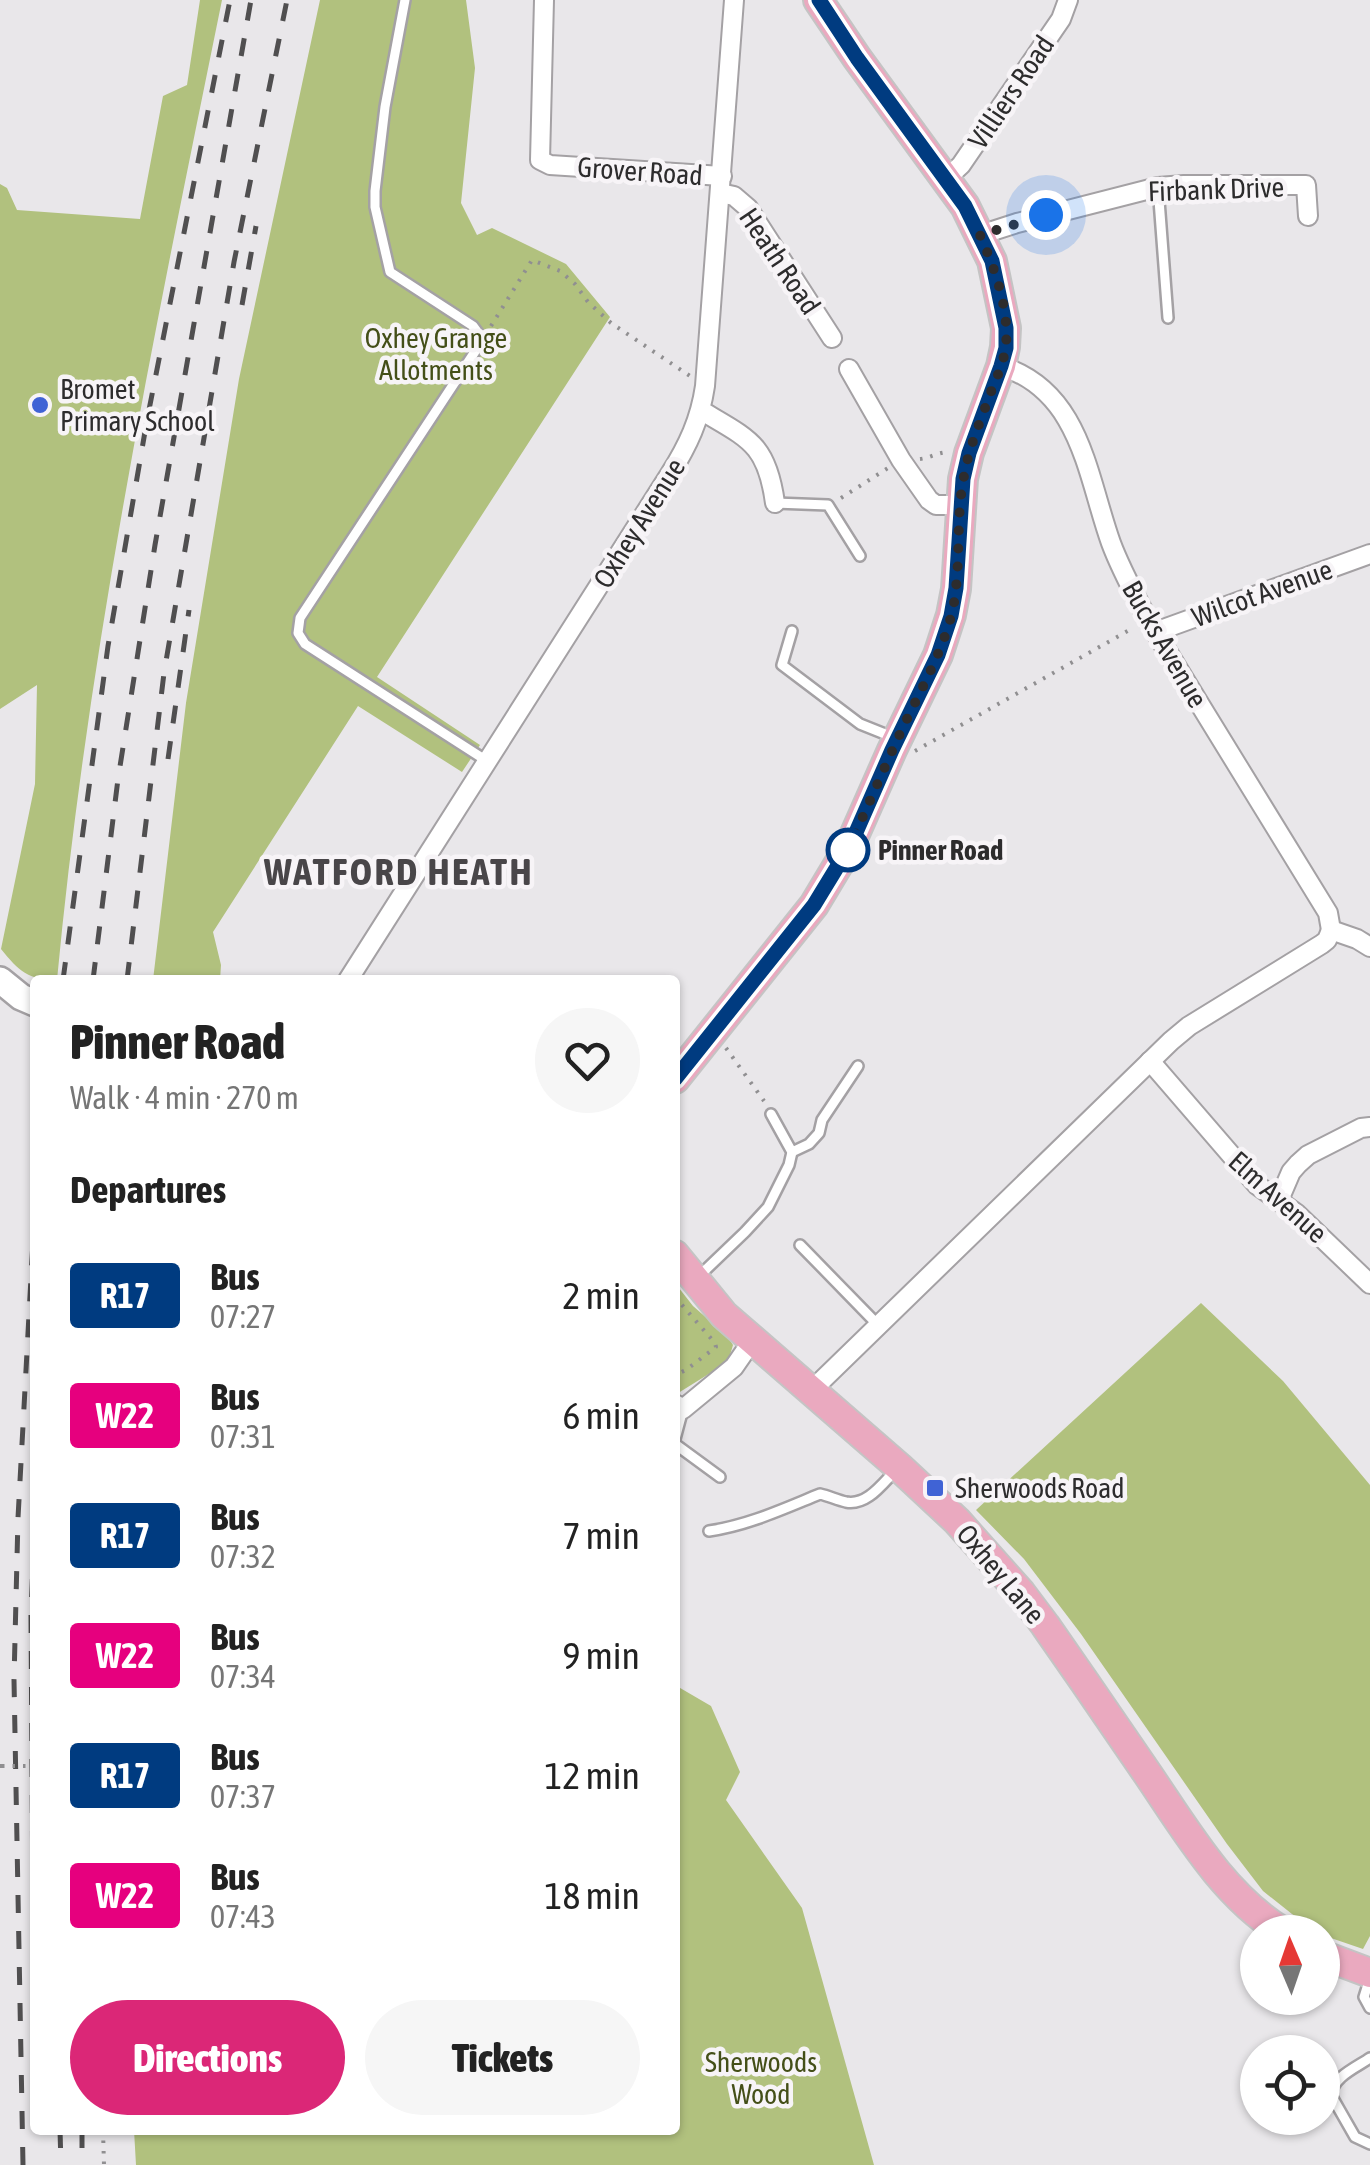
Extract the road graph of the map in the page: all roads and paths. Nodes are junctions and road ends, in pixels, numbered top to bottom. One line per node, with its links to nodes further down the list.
1 (404, 0): 12 (lane)
2 (544, 0): 7 (street, Grover Road)
3 (734, 0): 7 (street, Oxhey Avenue)
4 (818, 0): 6 (main road)
5 (1068, 0): 6 (street, Villiers Road)
6 (946, 179): 10 (main road)
7 (721, 185): 13 (street, Heath Road); 16 (street, Oxhey Avenue)
8 (1158, 187): 9 (street, Firbank Drive); 10 (street, Firbank Drive); 11 (lane)
9 (1308, 216)
10 (980, 235): 14 (main road)
11 (1168, 318)
12 (481, 337): 16 (path); 28 (lane)
13 (832, 338)
14 (1001, 366): 18 (main road); 25 (street, Bucks Avenue)
15 (850, 368): 19 (street)
16 (706, 386): 17 (street, Oxhey Avenue)
17 (702, 411): 20 (street); 28 (street, Oxhey Avenue)
18 (969, 453): 19 (path); 22 (main road)
19 (901, 460): 21 (path); 22 (street)
20 (775, 503): 21 (lane)
21 (828, 505): 24 (lane)
22 (960, 505): 27 (main road)
23 (1370, 554): 25 (street, Wilcot Avenue)
24 (860, 556)
25 (1151, 626): 27 (path); 29 (street, Bucks Avenue)
26 (792, 632): 27 (lane)
27 (895, 744): 34 (main road)
28 (487, 762): 31 (street, Oxhey Avenue)
29 (1331, 930): 30 (street); 35 (street)
30 (1370, 947)
31 (351, 975)
32 (0, 980): 33 (street)
33 (30, 1001)
34 (709, 1034): 37 (main road); 38 (path)
35 (1150, 1061): 41 (street, Elm Avenue); 45 (street)
36 (858, 1066): 40 (lane)
37 (680, 1072)
38 (771, 1114): 40 (lane)
39 (1370, 1127): 41 (street)
40 (792, 1152): 44 (lane)
41 (1279, 1200): 43 (street, Elm Avenue)
42 (800, 1245): 45 (lane)
43 (1370, 1284)
44 (685, 1288): 46 (main road, Oxhey Lane); 47 (path)
45 (878, 1325): 48 (street)
46 (752, 1341): 48 (main road, Oxhey Lane); 49 (street)
47 (680, 1373)
48 (812, 1390): 51 (main road, Oxhey Lane)
49 (680, 1405)
50 (680, 1445): 52 (lane)
51 (899, 1466): 53 (lane); 56 (main road, Oxhey Lane)
52 (720, 1477)
53 (709, 1531)
54 (1, 1766): 55 (path, bridge)
55 (30, 1766)
56 (1261, 1915)
57 (1340, 1963): 58 (main road)
58 (1370, 1976): 59 (lane)
59 (1370, 2008)
60 (1370, 2058): 62 (lane)
61 (103, 2135): 63 (path)
62 (1370, 2144)
63 (104, 2165)

